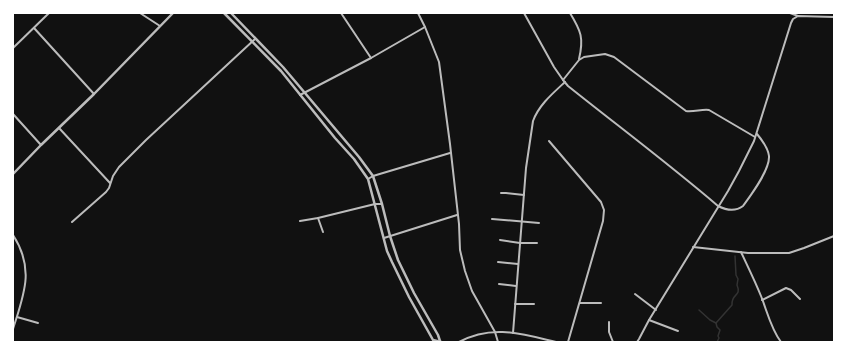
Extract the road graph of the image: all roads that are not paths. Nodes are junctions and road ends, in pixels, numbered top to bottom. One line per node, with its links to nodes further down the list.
1 (49, 13): 15 (street)
2 (140, 13): 13 (street)
3 (173, 13): 13 (street)
4 (224, 13): 17 (street)
5 (231, 13): 16 (street)
6 (341, 13): 19 (street)
7 (418, 13): 14 (street)
8 (524, 13): 21 (street)
9 (570, 13): 20 (street)
10 (790, 13): 11 (street)
11 (798, 16): 12 (street); 27 (street)
12 (834, 17)
13 (160, 26): 23 (street)
14 (425, 27): 19 (street); 31 (street)
15 (34, 28): 18 (street); 23 (street)
16 (256, 39): 17 (street); 22 (street)
17 (252, 42): 24 (street); 35 (street)
18 (13, 48)
19 (372, 58): 22 (street)
20 (579, 60): 21 (street); 28 (street)
21 (564, 81): 37 (street); 40 (street)
22 (305, 92): 24 (street); 33 (street)
23 (94, 94): 26 (street)
24 (300, 95): 34 (street)
25 (13, 114): 30 (street)
26 (59, 128): 30 (street); 35 (street)
27 (757, 133): 28 (street); 40 (street)
28 (755, 137): 40 (street)
29 (549, 141): 67 (street)
30 (41, 145): 32 (street)
31 (451, 152): 33 (street); 41 (street)
32 (13, 174)
33 (373, 176): 34 (street); 39 (street)
34 (368, 179): 38 (street)
35 (110, 183): 45 (street)
36 (501, 193): 37 (street)
37 (524, 196): 46 (street)
38 (375, 204): 39 (street); 42 (street); 52 (street)
39 (382, 204): 50 (street)
40 (718, 206): 56 (street)
41 (458, 215): 50 (street); 80 (street)
42 (318, 218): 44 (street); 48 (street)
43 (492, 219): 46 (street)
44 (300, 221)
45 (72, 222)
46 (522, 222): 47 (street); 55 (street)
47 (539, 223)
48 (323, 232)
49 (13, 235): 73 (street)
50 (390, 236): 52 (street); 62 (street)
51 (834, 236): 57 (street)
52 (384, 238): 64 (street)
53 (500, 240): 55 (street)
54 (537, 243): 55 (street)
55 (520, 244): 59 (street)
56 (693, 247): 57 (street); 71 (street)
57 (741, 252): 66 (street)
58 (498, 262): 59 (street)
59 (518, 264): 61 (street)
60 (499, 284): 61 (street)
61 (516, 286): 69 (street)
62 (414, 293): 64 (street); 72 (street)
63 (635, 294): 71 (street)
64 (409, 296): 74 (street)
65 (800, 299): 66 (street)
66 (762, 300): 89 (street)
67 (580, 303): 68 (street); 86 (street)
68 (601, 303)
69 (515, 304): 70 (street); 81 (street)
70 (534, 304)
71 (656, 310): 75 (street)
72 (427, 316): 74 (street); 82 (street)
73 (17, 317): 77 (street); 78 (street)
74 (422, 319): 82 (street)
75 (649, 320): 79 (street); 88 (street)
76 (609, 322): 87 (street)
77 (38, 323)
78 (13, 329)
79 (678, 331)
80 (495, 332): 81 (street); 83 (street); 84 (street)
81 (513, 333): 85 (street)
82 (440, 342)
83 (459, 342)
84 (498, 342)
85 (556, 342)
86 (568, 342)
87 (613, 342)
88 (637, 342)
89 (781, 342)

